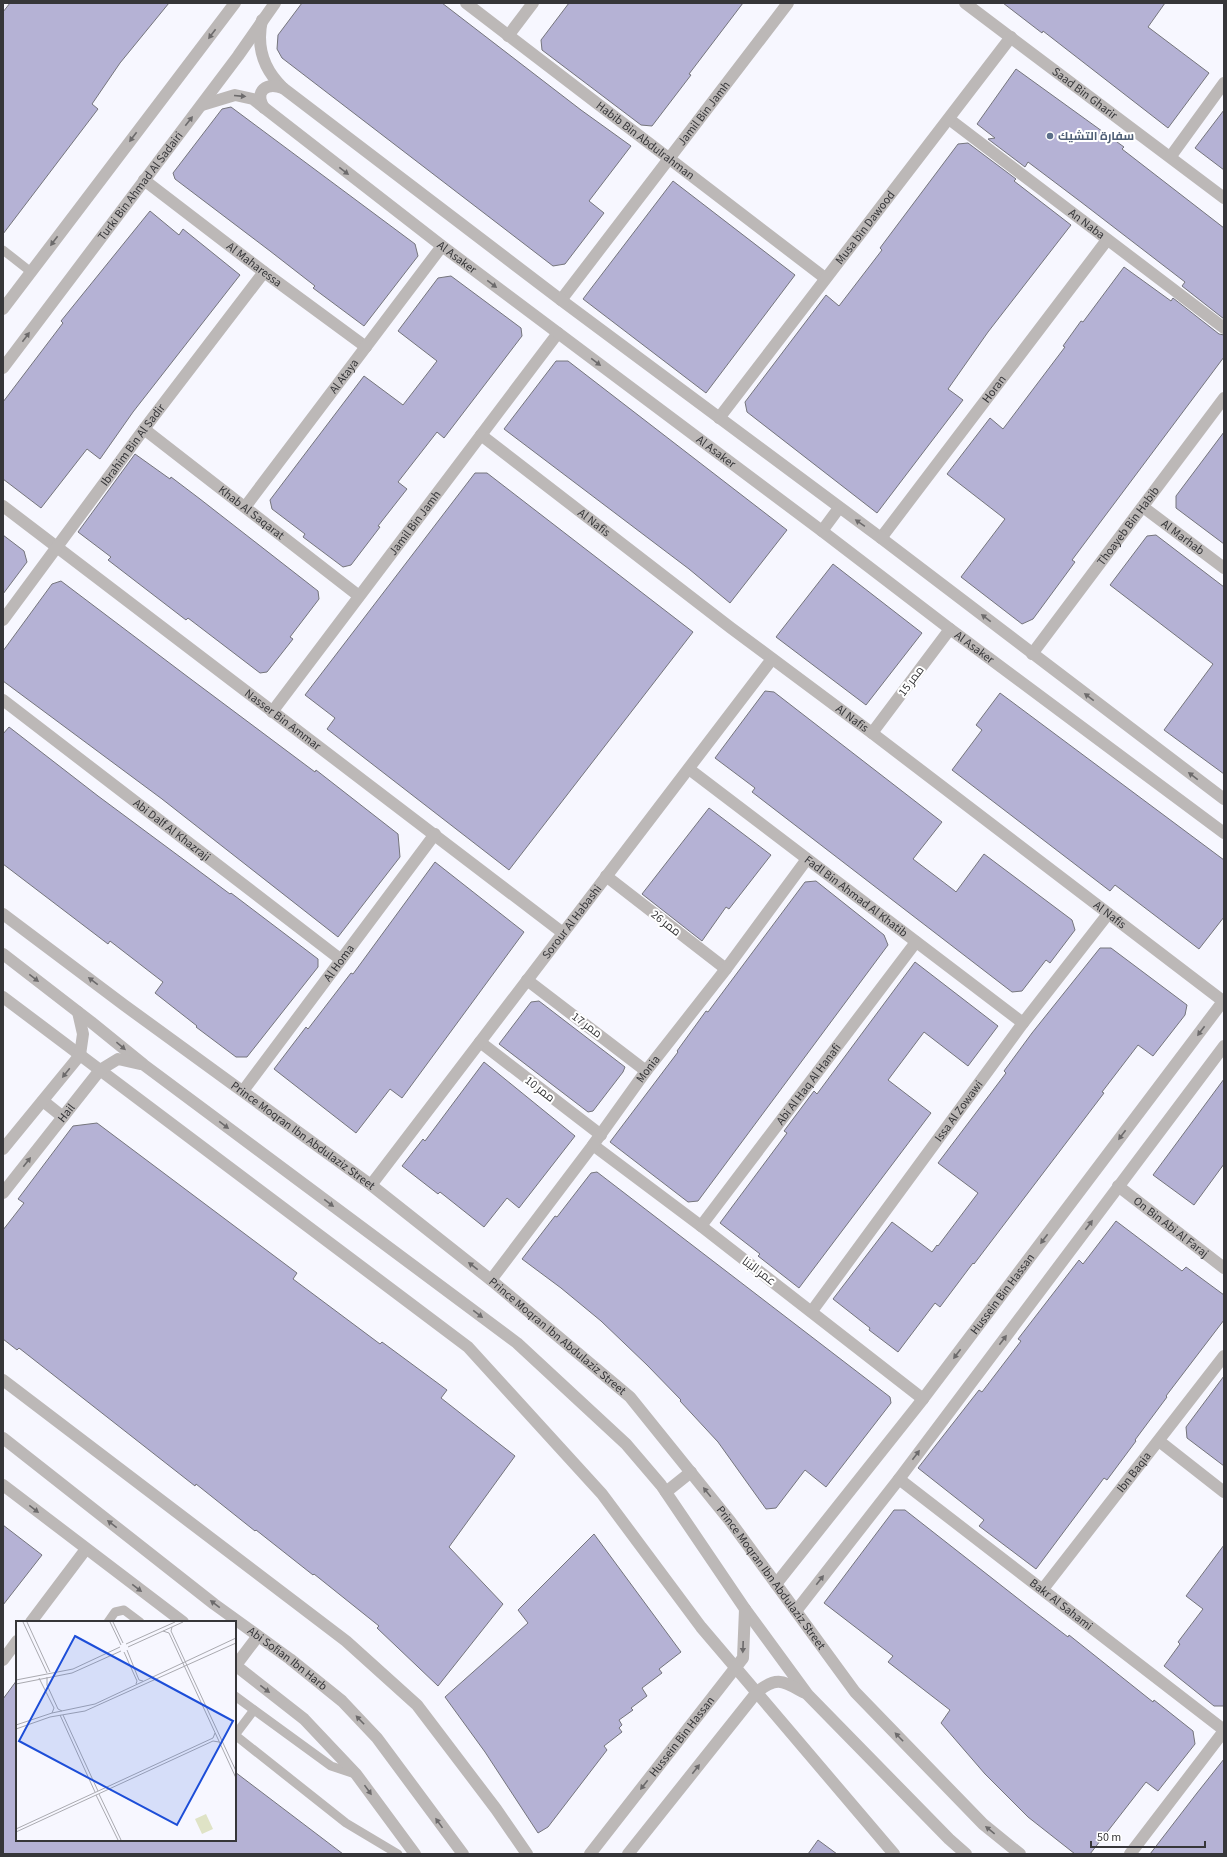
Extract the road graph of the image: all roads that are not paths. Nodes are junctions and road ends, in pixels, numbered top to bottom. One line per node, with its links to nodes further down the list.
1 (235, 3): 22 (street, one-way to 22)
2 (275, 3): 7 (street, Turki Bin Ahmad Al Sadairi)
3 (466, 3): 8 (street, Habib Bin Abdulrahman)
4 (533, 3): 8 (street)
5 (788, 3): 16 (street, Jamil Bin Jamh)
6 (965, 3): 9 (street, Saad Bin Gharir)
7 (262, 20): 11 (street); 12 (street, Turki Bin Ahmad Al Sadairi)
8 (508, 36): 16 (street, Habib Bin Abdulrahman)
9 (1011, 37): 14 (street, Musa bin Dawood); 15 (street, Saad Bin Gharir)
10 (1224, 84): 15 (street)
11 (283, 88): 13 (street); 25 (street)
12 (202, 105): 13 (street, Al Asaker, one-way to 13); 17 (street, Turki Bin Ahmad Al Sadairi, one-way to 12)
13 (264, 108): 20 (street, Al Asaker, one-way to 20)
14 (949, 119): 19 (street, An Naba); 24 (street, Musa bin Dawood)
15 (1171, 156): 18 (street, Saad Bin Gharir)
16 (669, 157): 24 (street, Habib Bin Abdulrahman); 25 (street, Jamil Bin Jamh)
17 (144, 180): 23 (street, Al Maharessa); 30 (street, Turki Bin Ahmad Al Sadairi, one-way to 17)
18 (1224, 198)
19 (1107, 240): 27 (street, An Naba); 40 (street, Horan)
20 (442, 246): 28 (street, Al Asaker, one-way to 28); 29 (street, Al Ataya)
21 (3, 250): 22 (lane)
22 (31, 272): 26 (street)
23 (264, 272): 29 (street, Al Maharessa); 33 (street, Ibrahim Bin Al Sadir)
24 (825, 278): 32 (street, Musa bin Dawood)
25 (561, 300): 32 (street)
26 (3, 309)
27 (1224, 328)
28 (558, 333): 34 (street, Jamil Bin Jamh); 39 (street, Al Asaker, one-way to 39)
29 (366, 347): 36 (street, Al Ataya)
30 (3, 368)
31 (1224, 398): 37 (street, Thoayeb Bin Habib)
32 (719, 418): 38 (street)
33 (144, 429): 36 (street, Khab Al Saqarat); 41 (street, Ibrahim Bin Al Sadir)
34 (481, 435): 43 (street, Jamil Bin Jamh); 47 (street, Al Nafis)
35 (3, 506): 41 (street, Nasser Bin Ammar)
36 (245, 506): 43 (street, Khab Al Saqarat)
37 (1143, 507): 42 (street, Al Marhab); 46 (street, Thoayeb Bin Habib)
38 (839, 508): 39 (street); 40 (street, one-way to 38)
39 (822, 531): 45 (street, Al Asaker)
40 (881, 538): 46 (street, one-way to 40)
41 (57, 546): 44 (street, Ibrahim Bin Al Sadir); 49 (street, Nasser Bin Ammar)
42 (1224, 568)
43 (359, 596): 49 (street, Jamil Bin Jamh)
44 (3, 620)
45 (950, 629): 50 (street, ممر 15); 53 (street, Al Asaker)
46 (1032, 654): 52 (street, one-way to 46)
47 (772, 659): 50 (street, Al Nafis); 51 (street, Sorour Al Habashi)
48 (3, 700): 62 (street, Abi Dalf Al Khazraji)
49 (272, 712): 54 (street, Nasser Bin Ammar)
50 (872, 733): 58 (street, Al Nafis)
51 (689, 769): 55 (street, Fadl Bin Ahmad Al Khatib); 56 (street, Sorour Al Habashi)
52 (1224, 799)
53 (1224, 833)
54 (435, 834): 59 (street, Nasser Bin Ammar); 62 (street, Al Homa)
55 (807, 859): 60 (street, Fadl Bin Ahmad Al Khatib); 63 (street, Monia)
56 (606, 876): 59 (street, Sorour Al Habashi); 63 (street, ممر 26)
57 (3, 914): 75 (street, Prince Moqran Ibn Abdulaziz Street, one-way to 57)
58 (1108, 914): 66 (street, Al Nafis); 68 (street, Issa Al Zowawi)
59 (563, 933): 64 (street, Sorour Al Habashi)
60 (916, 942): 68 (street, Fadl Bin Ahmad Al Khatib); 84 (street, Abi Al Haq Al Hanafi)
61 (3, 954): 67 (street, one-way to 67)
62 (340, 959): 75 (street, Al Homa)
63 (726, 969): 74 (street, Monia)
64 (527, 980): 69 (street, Sorour Al Habashi); 74 (street, ممر 17)
65 (3, 997): 71 (street)
66 (1224, 1000): 90 (street, Hussein Bin Hassan, one-way to 90)
67 (78, 1012): 71 (street); 72 (street, one-way to 72)
68 (1023, 1023): 87 (street, Issa Al Zowawi)
69 (480, 1042): 78 (street, ممر 10); 81 (street, Sorour Al Habashi)
70 (1224, 1046): 82 (street)
71 (80, 1055): 73 (street); 76 (street, one-way to 76)
72 (144, 1065): 73 (street, Hail); 96 (street, one-way to 96)
73 (100, 1070): 77 (street, Hail); 112 (street)
74 (646, 1071): 78 (street, Monia)
75 (243, 1091): 81 (street, Prince Moqran Ibn Abdulaziz Street)
76 (43, 1100): 77 (street); 80 (street)
77 (63, 1117): 83 (street, Hail, one-way to 77)
78 (600, 1135): 79 (street, Monia)
79 (593, 1145): 84 (street, عمر البنا); 86 (street, Monia)
80 (3, 1149)
81 (371, 1185): 86 (street, Prince Moqran Ibn Abdulaziz Street, one-way to 81)
82 (1118, 1186): 85 (street, On Bin Abi Al Faraj); 94 (street, one-way to 82)
83 (3, 1193)
84 (701, 1226): 87 (street, عمر البنا)
85 (1224, 1268)
86 (491, 1280): 93 (street, Prince Moqran Ibn Abdulaziz Street)
87 (812, 1311): 90 (street, عمر البنا)
88 (1224, 1356): 92 (street, Ibn Baqia)
89 (3, 1380): 124 (street)
90 (923, 1399): 99 (street, Hussein Bin Hassan)
91 (3, 1438): 107 (street, Abi Sofian Ibn Harb, one-way to 91)
92 (1159, 1442): 97 (street); 100 (street, Ibn Baqia)
93 (691, 1472): 96 (street); 99 (street, Prince Moqran Ibn Abdulaziz Street, one-way to 93)
94 (899, 1479): 100 (street, Bakr Al Sahami); 102 (street, one-way to 94)
95 (3, 1485): 98 (street, one-way to 98)
96 (666, 1492): 101 (street)
97 (1224, 1492)
98 (86, 1549): 103 (street); 106 (street, one-way to 106)
99 (776, 1584): 102 (street, Prince Moqran Ibn Abdulaziz Street)
100 (1043, 1589): 117 (street, Bakr Al Sahami)
101 (745, 1608): 112 (street, Hussein Bin Hassan, one-way to 112); 114 (street)
102 (796, 1611): 129 (street, Prince Moqran Ibn Abdulaziz Street, one-way to 102)
103 (33, 1621)
104 (109, 1621): 105 (lane)
105 (139, 1621)
106 (182, 1621)
107 (258, 1636): 110 (street); 123 (street, Abi Sofian Ibn Harb, one-way to 107)
108 (16, 1642): 109 (street)
109 (3, 1660)
110 (236, 1664)
111 (236, 1666): 120 (street, one-way to 120)
112 (735, 1668): 113 (street); 125 (street, Hussein Bin Hassan, one-way to 125)
113 (757, 1692): 114 (street); 126 (street, one-way to 113); 127 (street)
114 (808, 1695): 128 (street)
115 (236, 1697): 116 (lane)
116 (254, 1710): 118 (lane); 120 (lane)
117 (1224, 1730): 130 (street)
118 (236, 1734)
119 (236, 1736): 121 (lane)
120 (356, 1774): 122 (street, one-way to 122)
121 (398, 1854)
122 (414, 1854)
123 (463, 1854)
124 (527, 1854)
125 (590, 1854)
126 (628, 1854)
127 (894, 1854)
128 (966, 1854)
129 (1020, 1854)
130 (1130, 1854)

